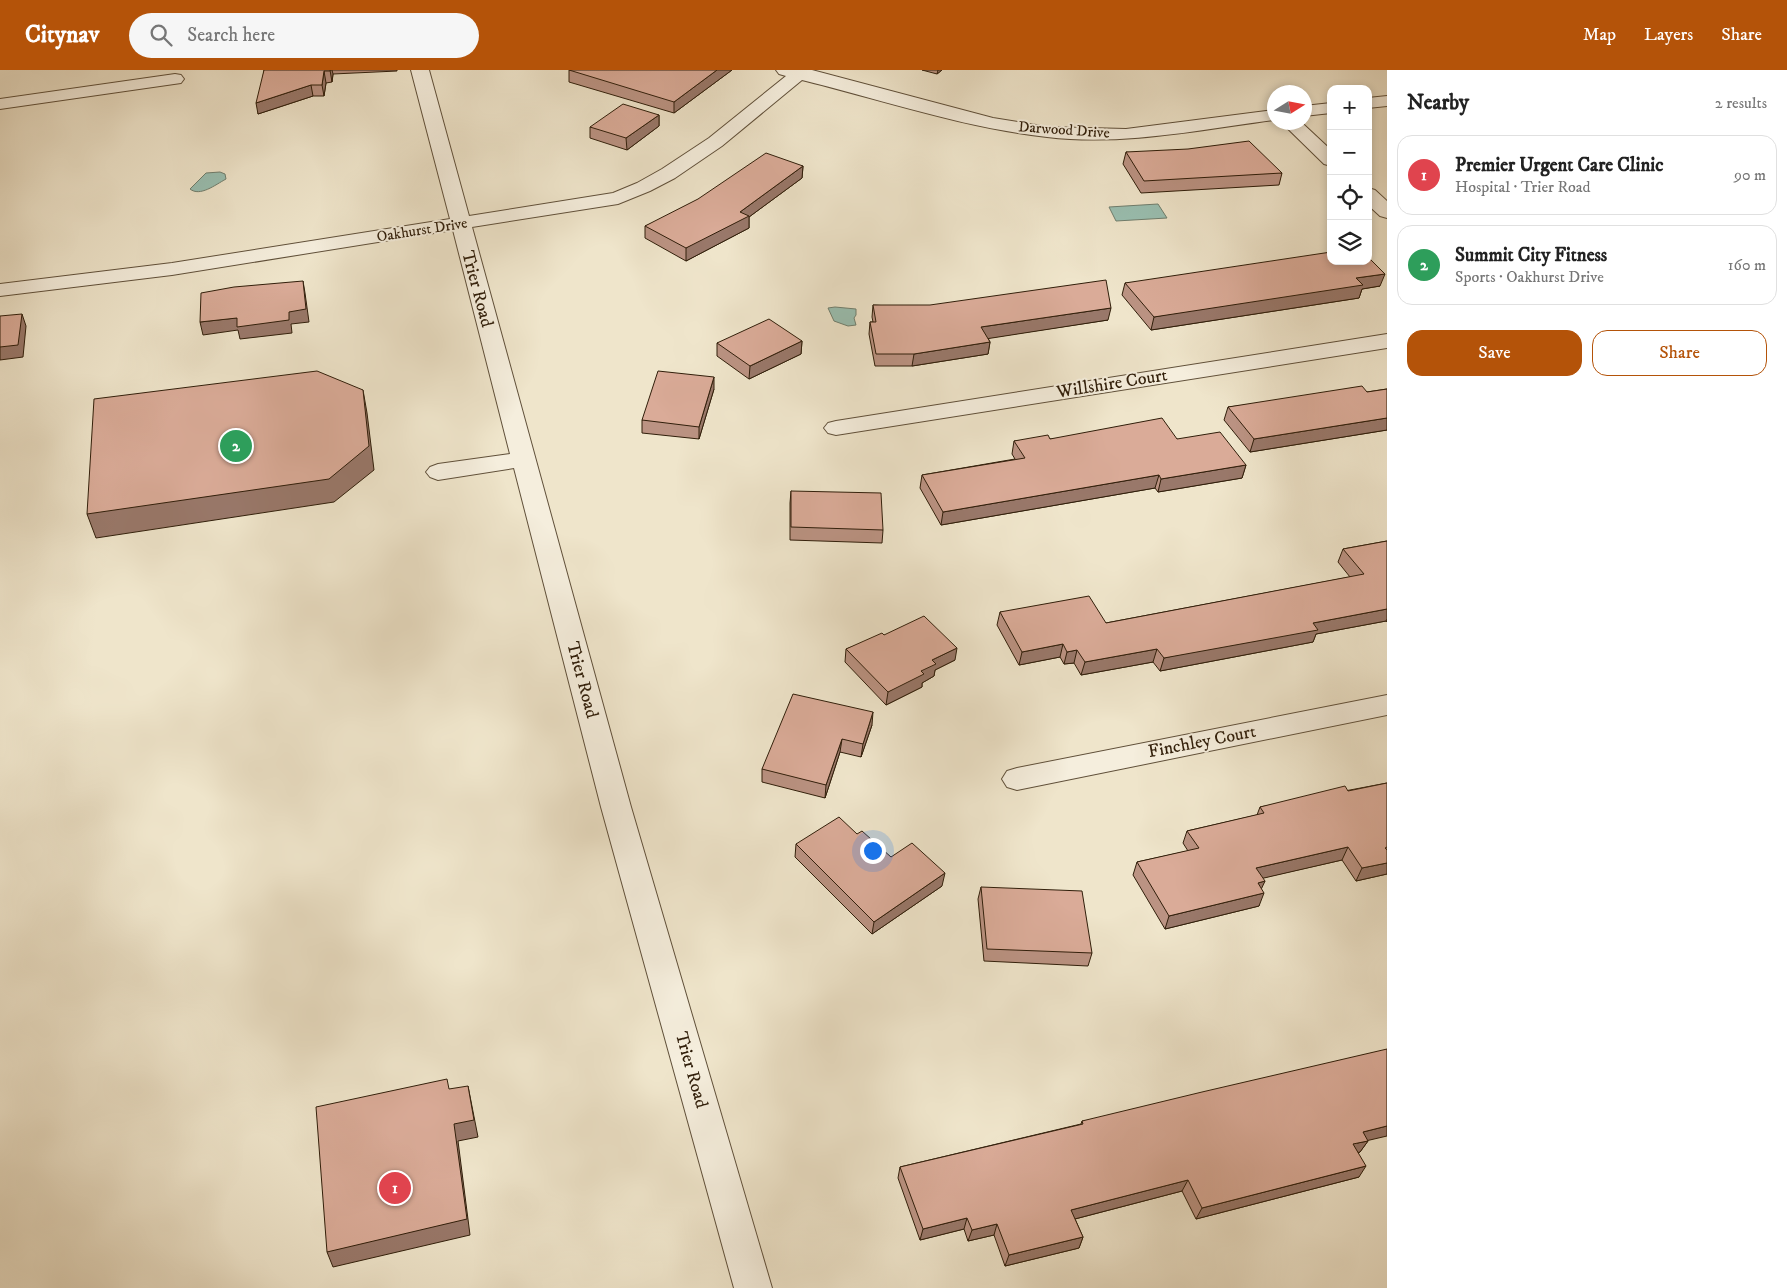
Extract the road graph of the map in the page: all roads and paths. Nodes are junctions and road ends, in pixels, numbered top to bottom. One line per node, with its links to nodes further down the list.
1 (420, 70): 14 (street, Trier Road)
2 (795, 71): 9 (street, Darwood Drive); 14 (street, Oakhurst Drive)
3 (175, 80): 6 (street)
4 (1387, 101): 5 (street)
5 (1372, 103)
6 (0, 104)
7 (1327, 108): 8 (street)
8 (1312, 110)
9 (1267, 116)
10 (1299, 130): 11 (street)
11 (1327, 156)
12 (1372, 198): 13 (street)
13 (1387, 212)
14 (460, 224): 15 (street, Oakhurst Drive); 18 (street, Trier Road)
15 (0, 290)
16 (1387, 341): 17 (street, Willshire Court)
17 (836, 428)
18 (523, 460): 19 (street); 22 (street, Trier Road)
19 (438, 472)
20 (1387, 705): 21 (street, Finchley Court)
21 (1017, 779)
22 (752, 1288)

